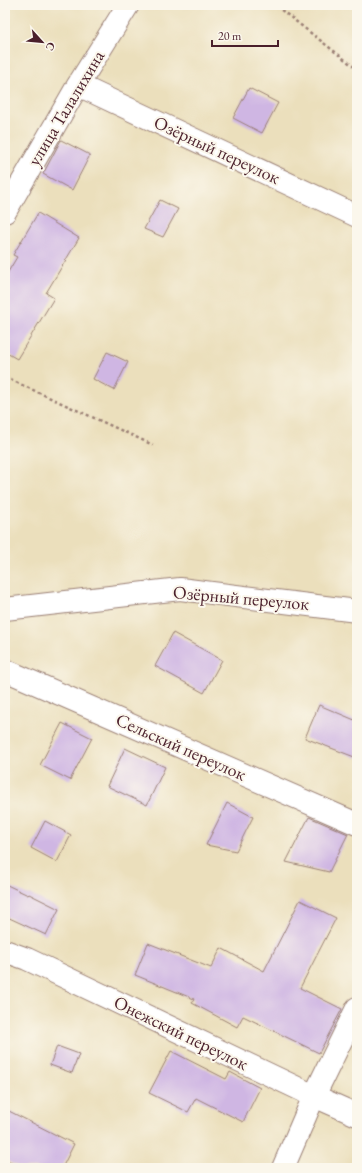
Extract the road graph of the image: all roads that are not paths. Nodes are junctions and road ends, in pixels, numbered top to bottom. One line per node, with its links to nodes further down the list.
1 (128, 5): 2 (street, улица Талалихина)
2 (78, 85): 3 (street, улица Талалихина); 4 (street, Озёрный переулок)
3 (5, 212)
4 (357, 216)
5 (5, 609): 6 (street, Озёрный переулок)
6 (357, 611)
7 (5, 670): 8 (street, Сельский переулок)
8 (357, 824)
9 (5, 951): 11 (street, Онежский переулок)
10 (357, 1008): 11 (street)
11 (314, 1096): 12 (street, Онежский переулок); 13 (street)
12 (357, 1115)
13 (283, 1168)

